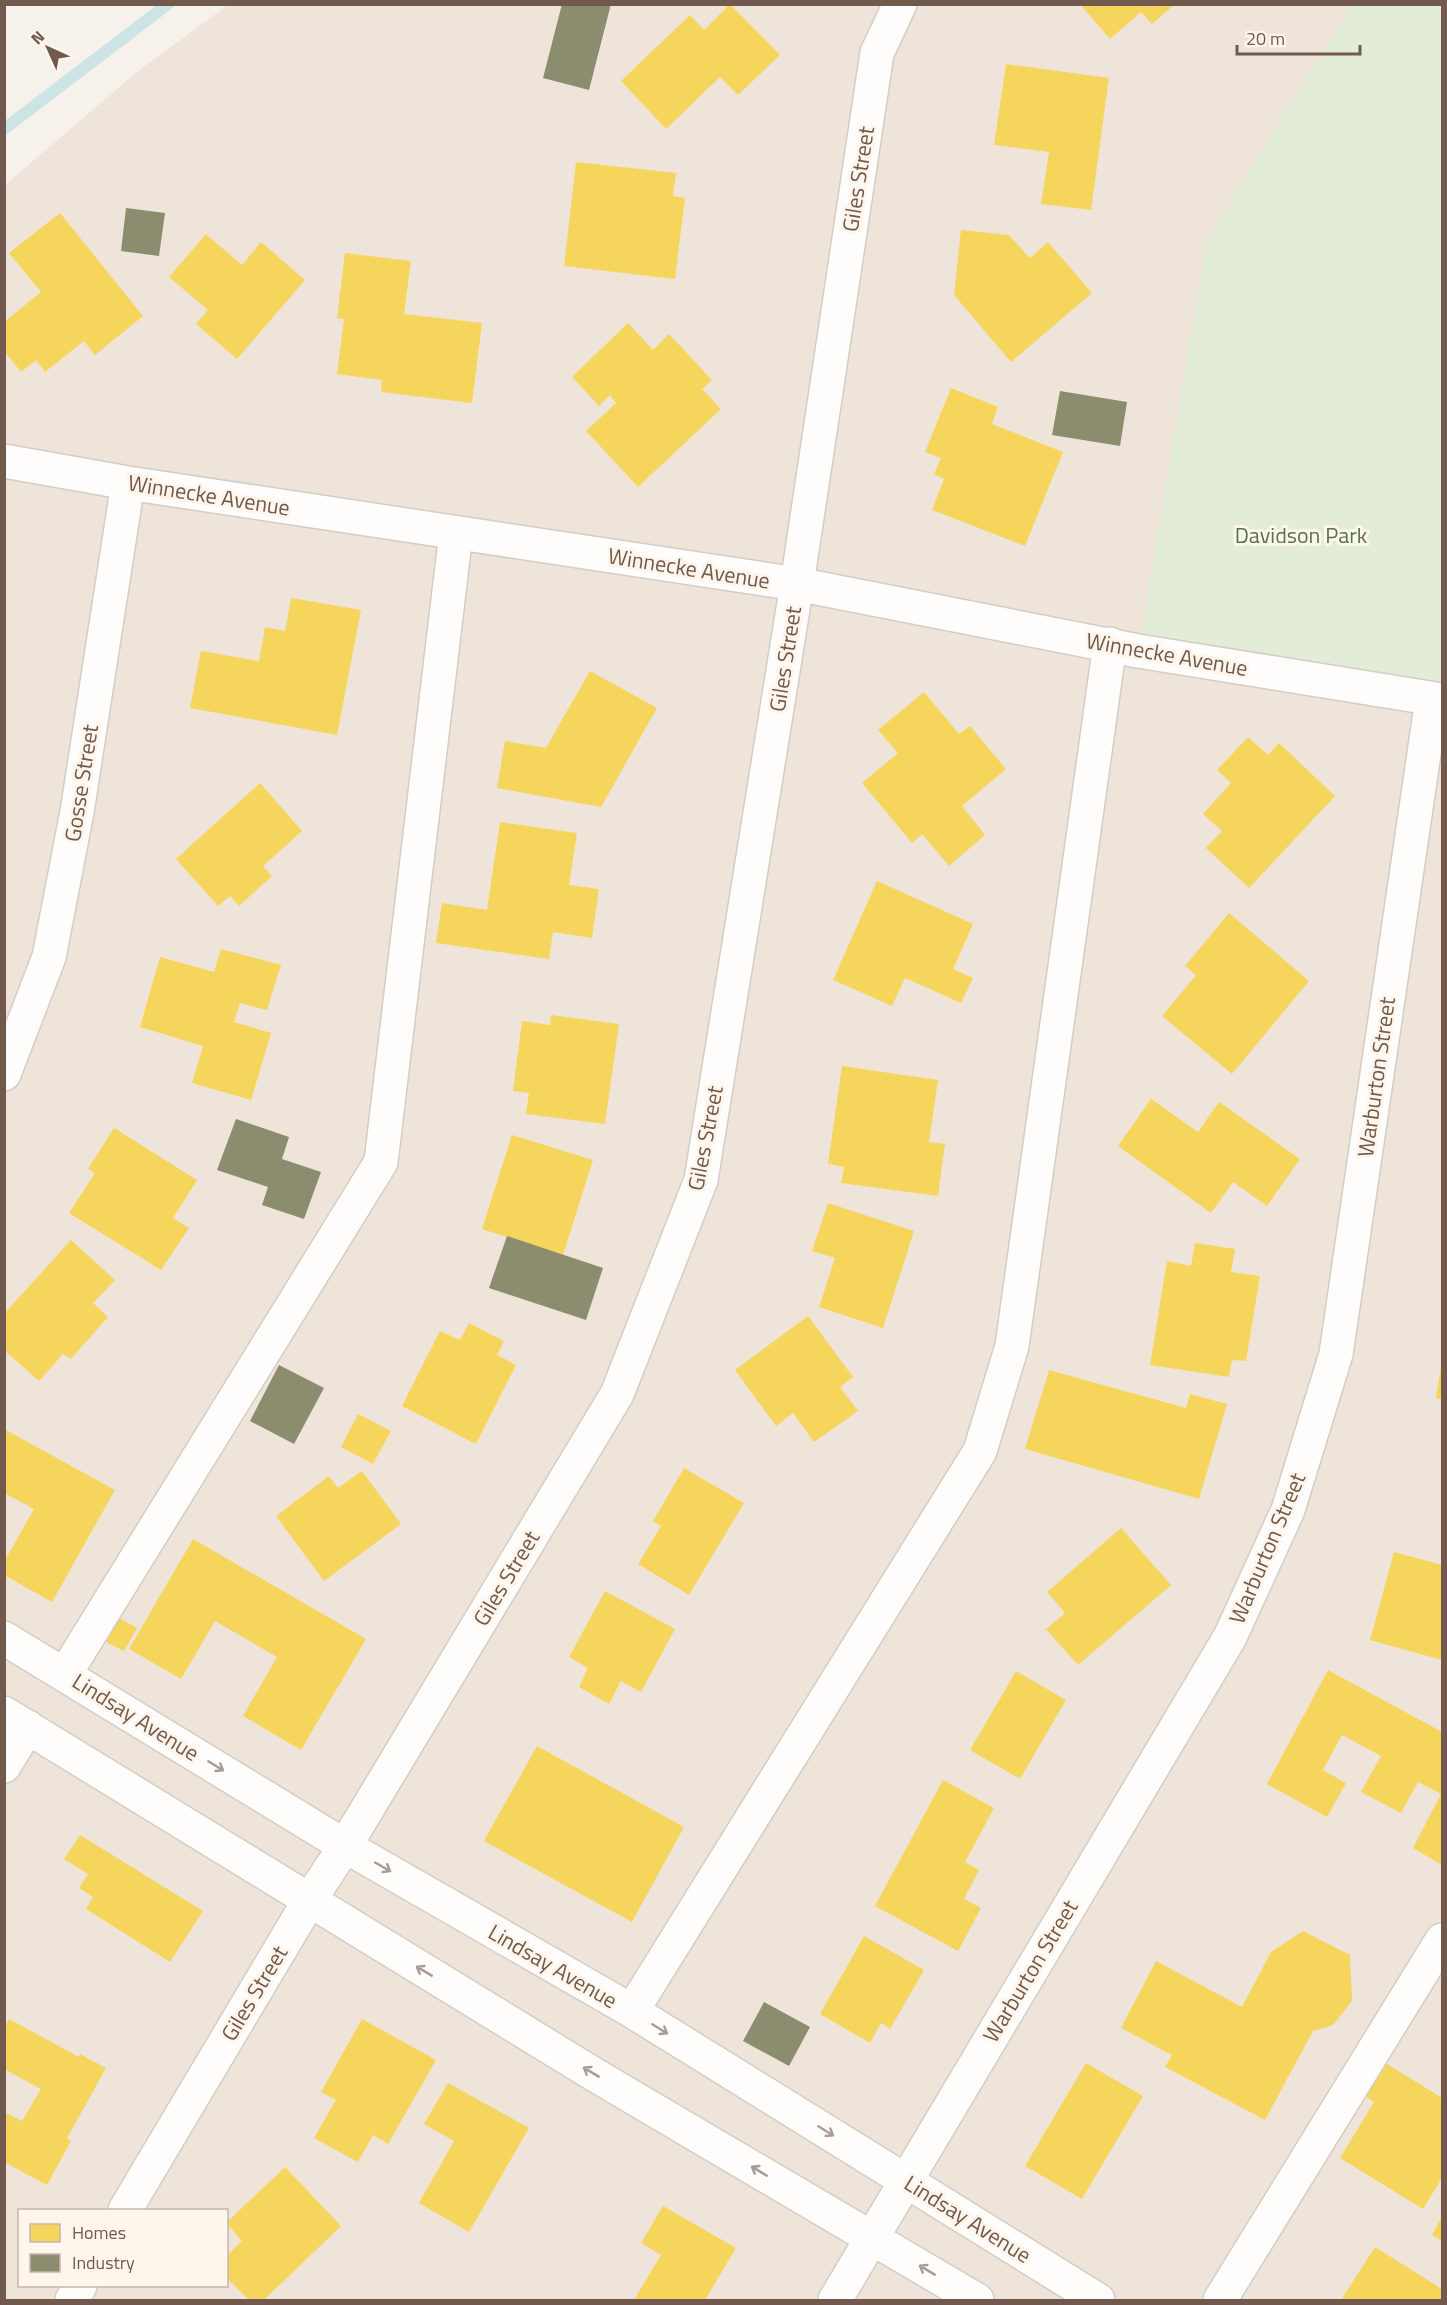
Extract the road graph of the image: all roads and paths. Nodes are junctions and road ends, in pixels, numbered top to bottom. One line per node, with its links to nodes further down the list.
1 (900, 4): 5 (street, Giles Street)
2 (4, 461): 3 (street, Winnecke Avenue)
3 (128, 483): 4 (street, Winnecke Avenue); 8 (street, Gosse Street)
4 (456, 533): 5 (street, Winnecke Avenue); 10 (street)
5 (797, 584): 6 (street, Winnecke Avenue); 13 (street, Giles Street)
6 (1110, 644): 7 (street, Winnecke Avenue); 16 (street)
7 (1437, 699): 17 (street, Warburton Street)
8 (4, 1074)
9 (4, 1638): 10 (street, Lindsay Avenue)
10 (65, 1674): 13 (street, Lindsay Avenue, one-way to 13)
11 (16, 1720): 12 (street); 14 (street)
12 (4, 1766)
13 (345, 1846): 14 (street, Giles Street); 16 (street, Lindsay Avenue, one-way to 16)
14 (309, 1901): 18 (street, Giles Street); 19 (street, one-way to 14)
15 (1443, 1940): 25 (street)
16 (632, 2011): 17 (street, Lindsay Avenue, one-way to 17)
17 (906, 2180): 19 (street, Warburton Street); 24 (street, Lindsay Avenue)
18 (126, 2209)
19 (872, 2238): 22 (street, Warburton Street); 23 (street, one-way to 19)
20 (79, 2287): 21 (street)
21 (72, 2301)
22 (835, 2301)
23 (977, 2301)
24 (1098, 2301)
25 (1220, 2301)

